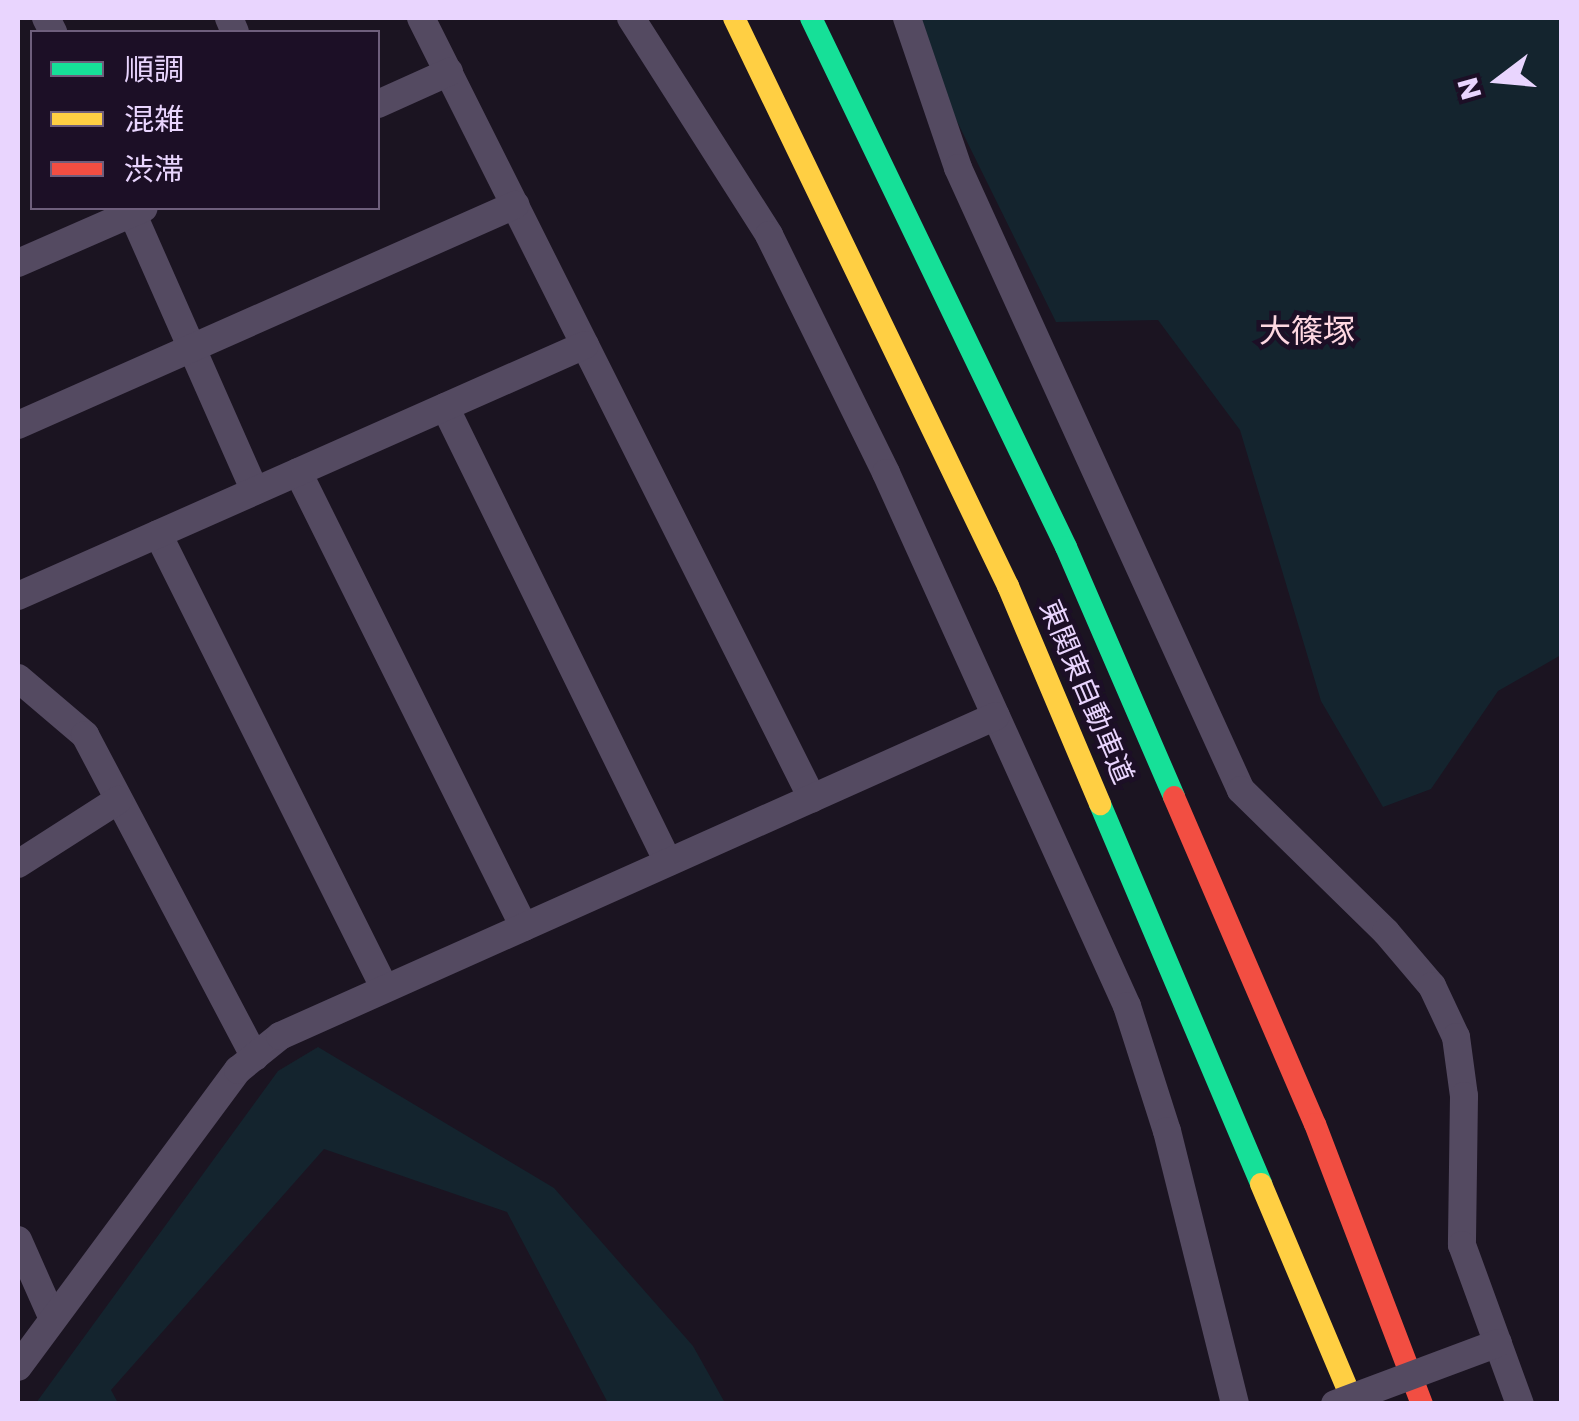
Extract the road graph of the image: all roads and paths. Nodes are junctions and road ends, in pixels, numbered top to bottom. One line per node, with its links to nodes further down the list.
1 (421, 18): 6 (street)
2 (631, 18): 21 (street)
3 (734, 18): 35 (highway, 東関東自動車道)
4 (810, 18): 36 (highway, 東関東自動車道)
5 (907, 18): 31 (street)
6 (449, 72): 7 (street); 8 (street)
7 (380, 103)
8 (515, 205): 12 (street); 13 (street)
9 (133, 210): 11 (street)
10 (135, 210): 13 (street)
11 (18, 264)
12 (585, 345): 14 (street); 22 (street)
13 (192, 348): 15 (street); 17 (street)
14 (444, 407): 16 (street); 24 (street)
15 (18, 425)
16 (298, 472): 17 (street); 26 (street)
17 (255, 491): 18 (street)
18 (158, 534): 19 (street); 27 (street)
19 (18, 596)
20 (18, 678): 23 (street)
21 (996, 716): 22 (street); 33 (street)
22 (812, 798): 24 (street)
23 (118, 800): 25 (street); 28 (street)
24 (668, 862): 26 (street)
25 (18, 864)
26 (524, 927): 27 (street)
27 (385, 989): 28 (street)
28 (255, 1057): 30 (street)
29 (18, 1240): 30 (street)
30 (53, 1319): 32 (street)
31 (1498, 1342): 34 (street, bridge); 37 (street)
32 (18, 1367)
33 (1236, 1404)
34 (1336, 1404)
35 (1354, 1404)
36 (1422, 1404)
37 (1520, 1404)

